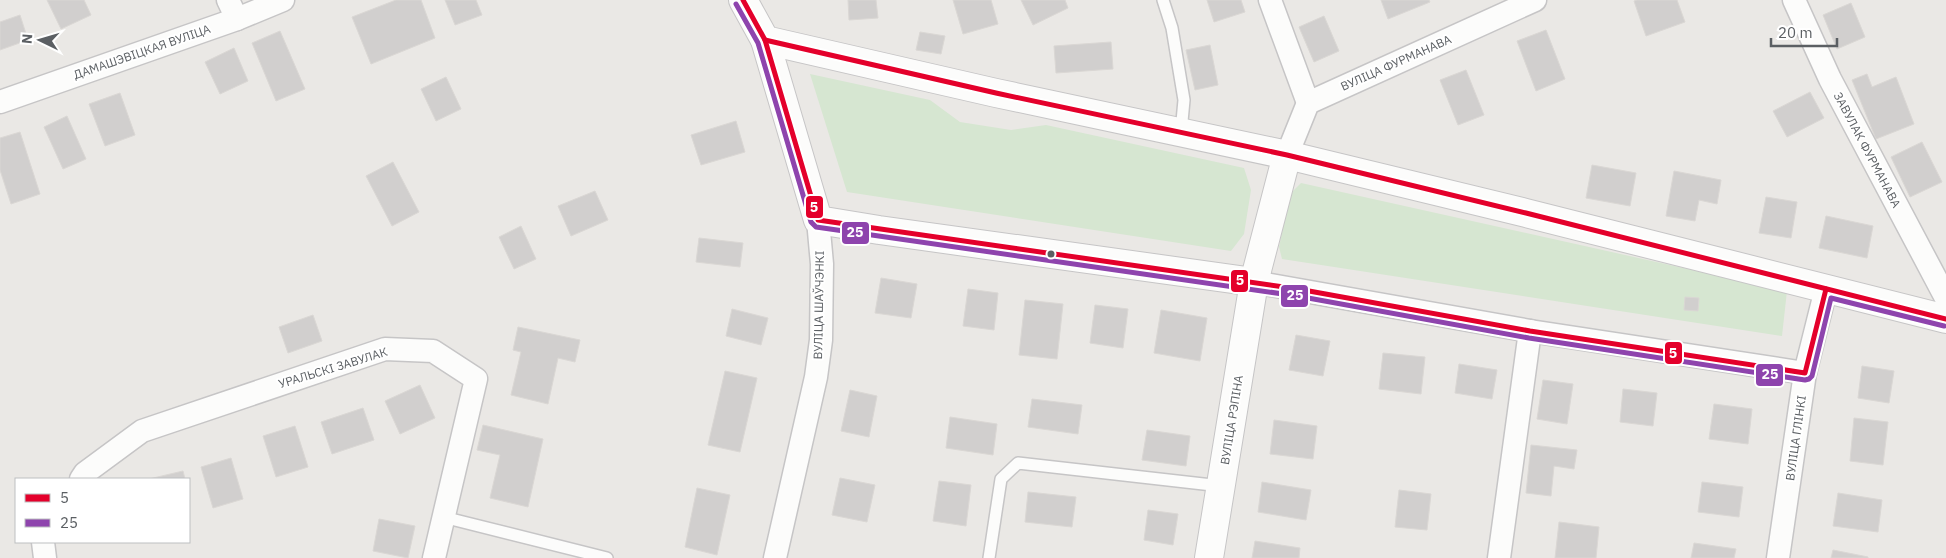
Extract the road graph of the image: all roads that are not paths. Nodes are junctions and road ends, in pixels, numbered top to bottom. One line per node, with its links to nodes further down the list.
1 (283, 0): 7 (street, ДАМАШЭВІЦКАЯ ВУЛІЦА)
2 (743, 0): 8 (main road, ВУЛІЦА ШАЎЧЭНКІ)
3 (1163, 0): 11 (lane)
4 (1270, 0): 10 (street)
5 (1535, 0): 10 (street, ВУЛІЦА ФУРМАНАВА)
6 (1794, 0): 16 (street, ЗАВУЛАК ФУРМАНАВА)
7 (232, 10): 9 (street, ДАМАШЭВІЦКАЯ ВУЛІЦА)
8 (766, 40): 11 (main road); 13 (main road, ВУЛІЦА ШАЎЧЭНКІ)
9 (0, 102)
10 (1308, 103): 12 (street)
11 (1182, 132): 12 (main road)
12 (1287, 154): 14 (main road, ВУЛІЦА РЭПІНА); 15 (main road)
13 (818, 220): 14 (main road); 27 (street, ВУЛІЦА ШАЎЧЭНКІ)
14 (1254, 282): 18 (street); 21 (main road, ВУЛІЦА РЭПІНА)
15 (1826, 289): 17 (main road); 19 (street, ВУЛІЦА ГЛІНКІ)
16 (1946, 298)
17 (1946, 319)
18 (1530, 331): 19 (street); 30 (street)
19 (1805, 373): 31 (street, ВУЛІЦА ГЛІНКІ)
20 (82, 478): 22 (street, УРАЛЬСКІ ЗАВУЛАК)
21 (1221, 486): 28 (lane); 29 (main road, ВУЛІЦА РЭПІНА)
22 (443, 517): 25 (street, УРАЛЬСКІ ЗАВУЛАК); 26 (lane)
23 (43, 543): 24 (street)
24 (45, 558)
25 (434, 558)
26 (607, 558)
27 (775, 558)
28 (989, 558)
29 (1209, 558)
30 (1499, 558)
31 (1778, 558)

